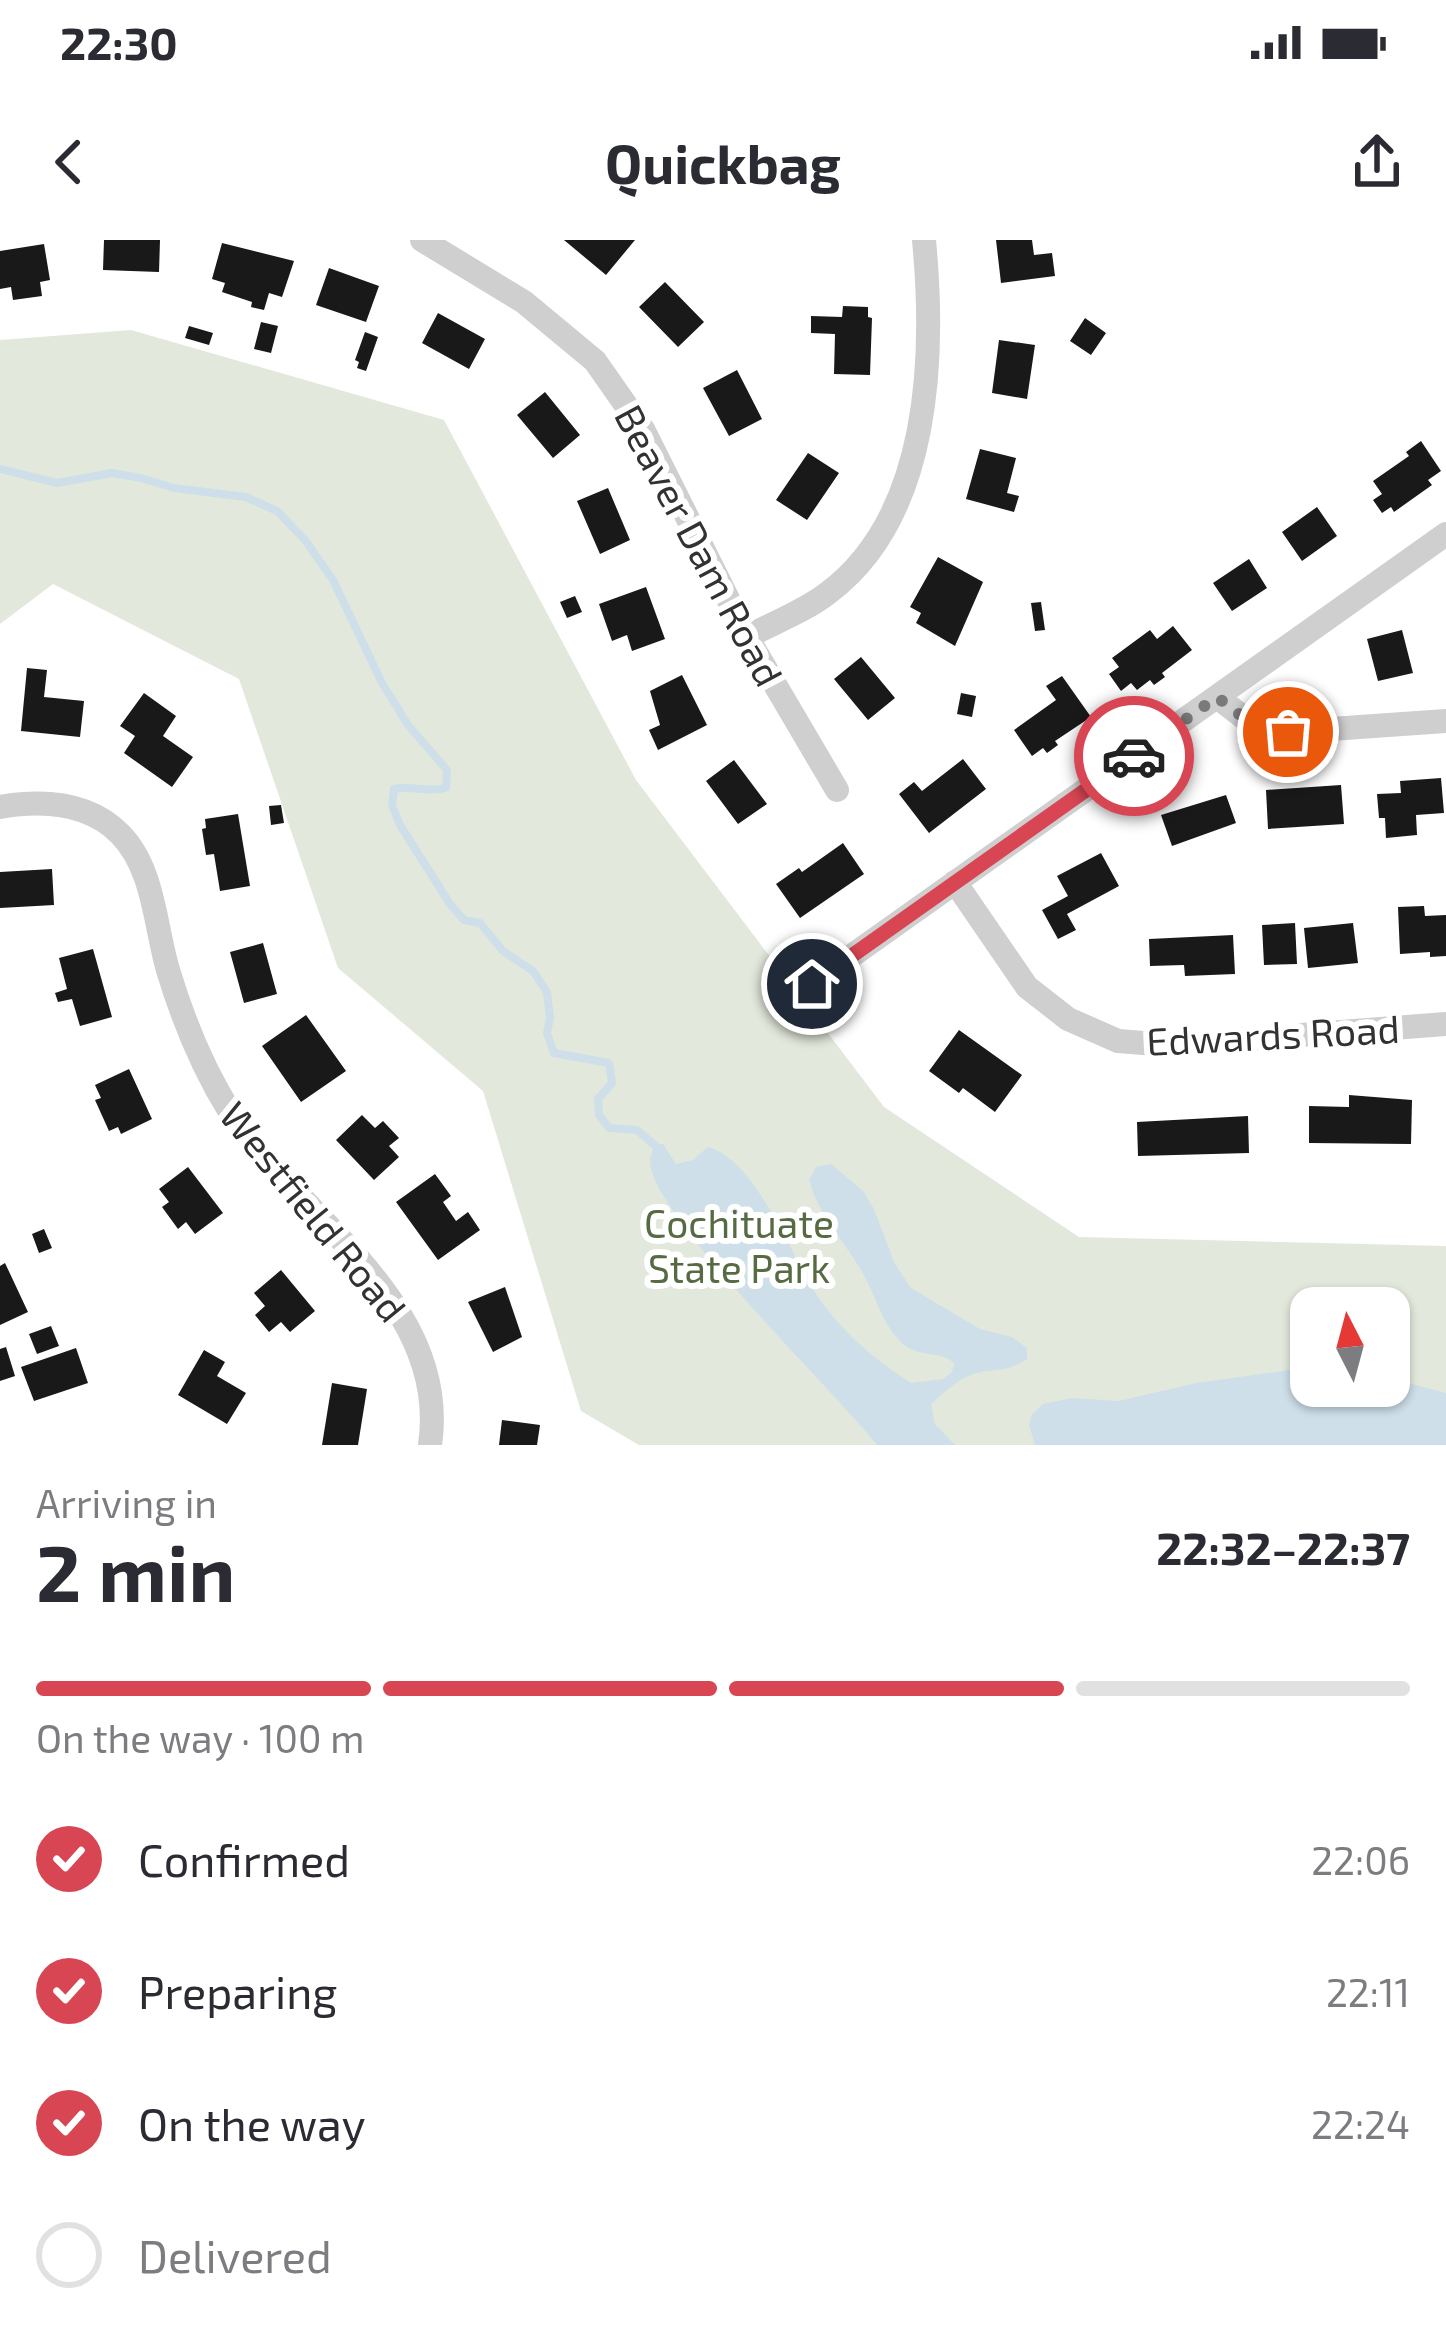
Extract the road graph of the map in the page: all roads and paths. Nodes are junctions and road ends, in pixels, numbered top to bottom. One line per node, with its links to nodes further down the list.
1 (422, 240): 4 (street, Beaver Dam Road)
2 (924, 240): 4 (street)
3 (1446, 534): 5 (street)
4 (747, 638): 7 (street, Beaver Dam Road)
5 (1217, 697): 6 (street); 9 (street)
6 (1446, 721)
7 (837, 790)
8 (0, 807): 12 (street, Westfield Road)
9 (955, 882): 10 (street); 11 (street, Edwards Road)
10 (812, 984)
11 (1446, 1024)
12 (430, 1445)

